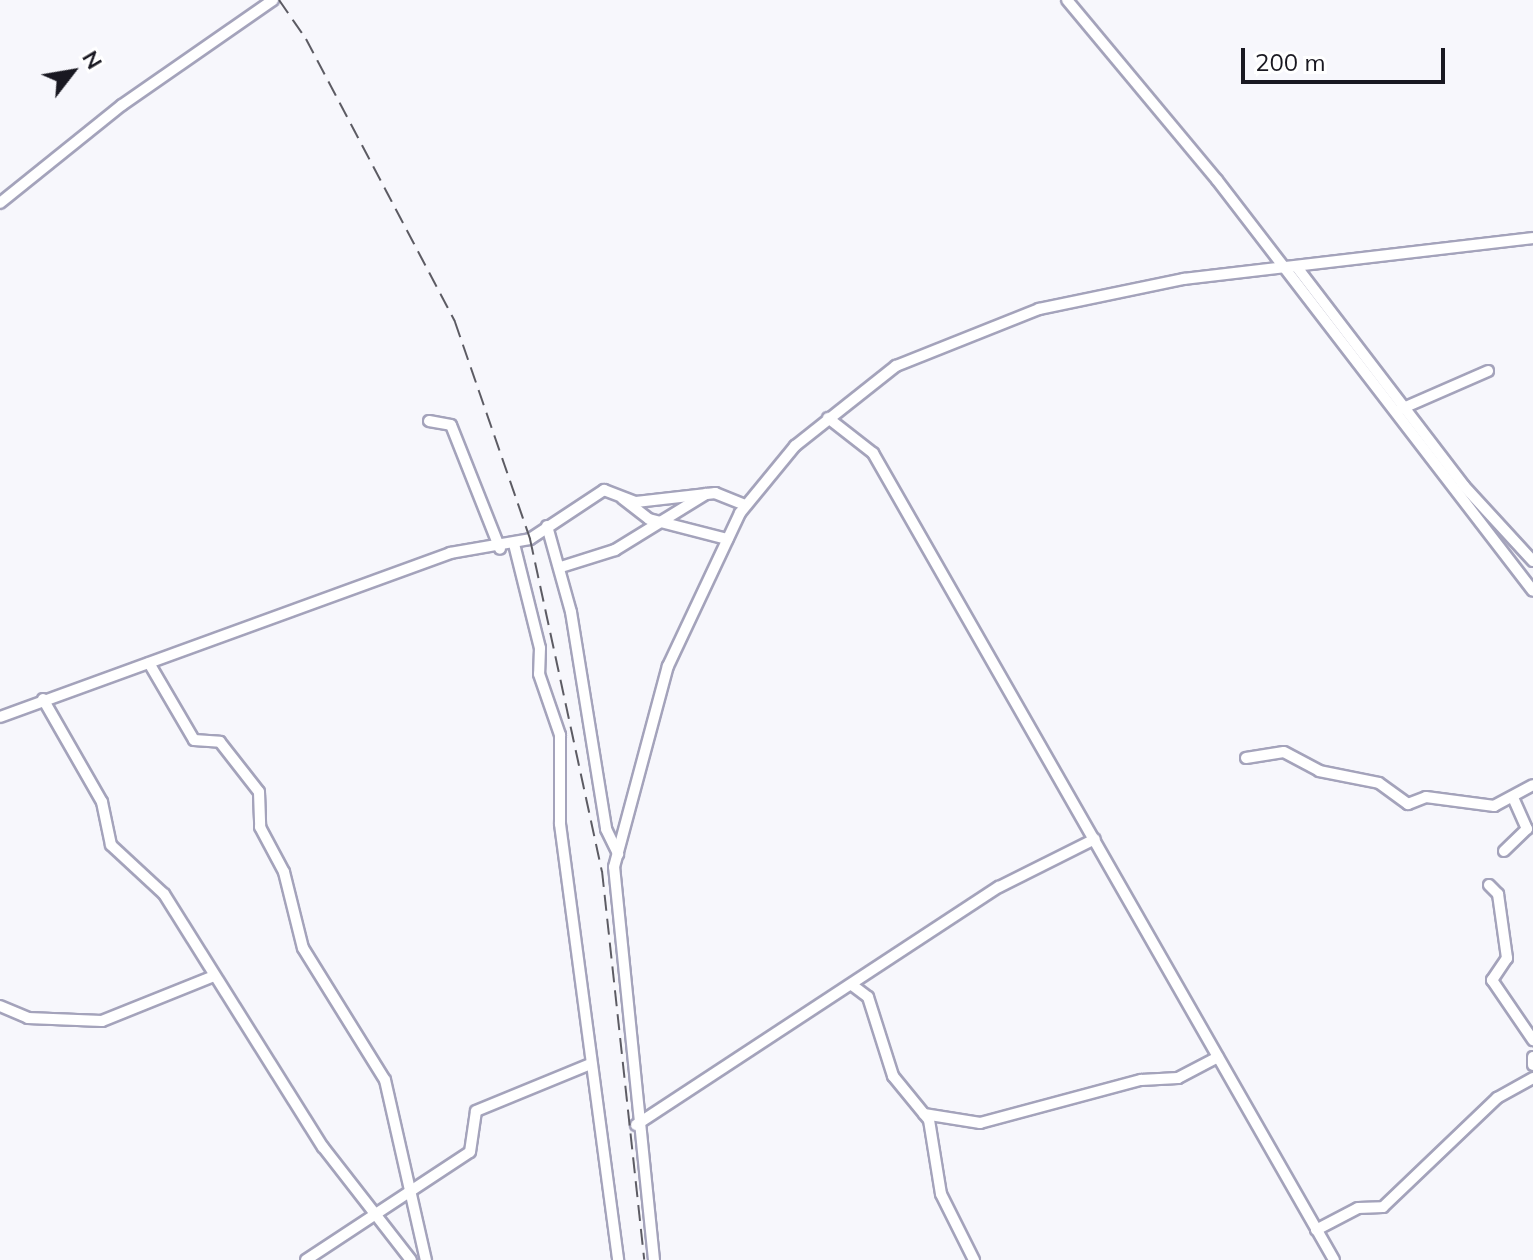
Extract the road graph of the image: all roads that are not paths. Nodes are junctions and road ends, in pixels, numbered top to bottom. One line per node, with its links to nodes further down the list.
1 (273, 0): 3 (street)
2 (1067, 0): 6 (street)
3 (0, 203)
4 (1533, 238): 5 (street)
5 (1296, 266): 6 (street); 8 (street)
6 (1282, 267): 8 (street); 9 (street)
7 (1488, 371): 8 (street)
8 (1400, 410): 19 (street); 21 (street)
9 (828, 418): 13 (street); 31 (street)
10 (429, 421): 18 (street)
11 (706, 494): 12 (street); 13 (street); 14 (street)
12 (622, 498): 14 (street); 15 (street)
13 (745, 505): 16 (street)
14 (663, 522): 16 (street); 20 (street)
15 (547, 526): 17 (street); 20 (street)
16 (727, 539): 33 (street)
17 (514, 544): 18 (street); 41 (street)
18 (500, 549): 22 (street)
19 (1533, 561)
20 (561, 567): 33 (street)
21 (1533, 591)
22 (149, 663): 23 (street); 46 (street)
23 (43, 699): 24 (street); 35 (street)
24 (0, 717)
25 (1246, 758): 28 (street)
26 (1533, 785): 27 (street)
27 (1513, 797): 28 (street); 29 (street)
28 (1494, 806): 29 (street)
29 (1516, 809): 30 (street); 32 (street)
30 (1533, 815)
31 (1095, 839): 36 (street); 39 (street)
32 (1504, 851)
33 (618, 854): 45 (street)
34 (1489, 885): 38 (street)
35 (214, 976): 37 (street); 47 (street)
36 (852, 985): 44 (street); 45 (street)
37 (0, 1006)
38 (1533, 1040)
39 (1218, 1057): 44 (street); 48 (street)
40 (1533, 1057): 42 (street)
41 (588, 1065): 46 (street); 52 (street)
42 (1533, 1065)
43 (1533, 1078): 48 (street)
44 (924, 1114): 54 (street)
45 (636, 1125): 53 (street)
46 (413, 1186): 47 (street); 51 (street)
47 (372, 1213): 49 (street); 50 (street)
48 (1316, 1230): 55 (street)
49 (306, 1260)
50 (411, 1260)
51 (426, 1260)
52 (618, 1260)
53 (654, 1260)
54 (974, 1260)
55 (1334, 1260)

